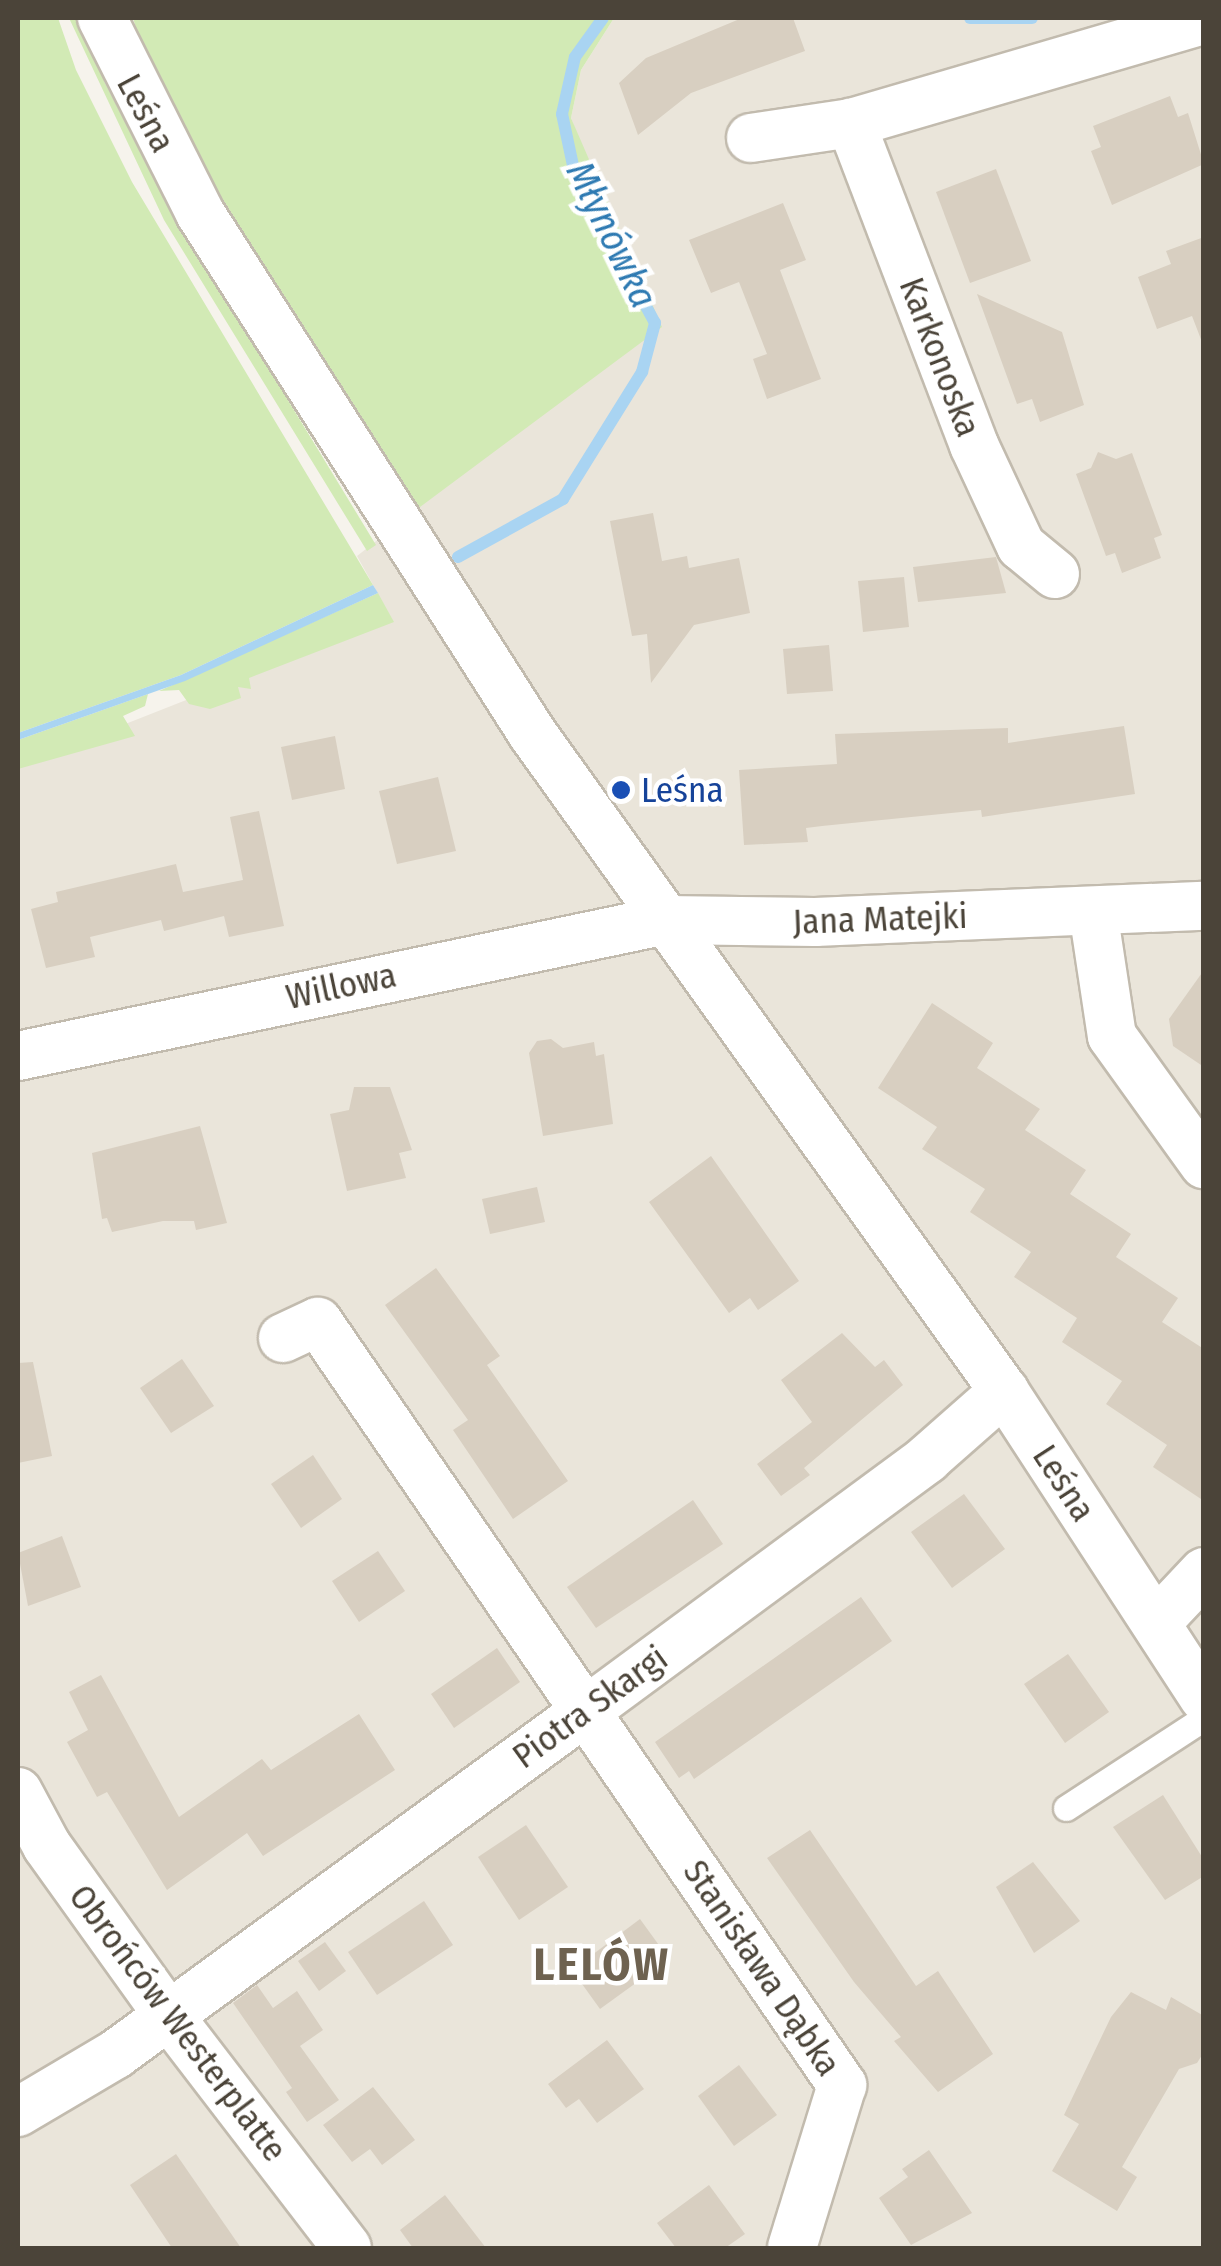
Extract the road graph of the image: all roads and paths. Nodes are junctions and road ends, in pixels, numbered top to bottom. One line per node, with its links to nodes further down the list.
1 (102, 18): 8 (street, Leśna)
2 (1204, 20): 3 (street)
3 (851, 123): 4 (street); 5 (street, Karkonoska)
4 (750, 138)
5 (1055, 574)
6 (1204, 906): 7 (street, Jana Matejki)
7 (1093, 912): 8 (street, Jana Matejki); 10 (street)
8 (666, 920): 9 (street, Willowa); 12 (street, Leśna)
9 (18, 1056)
10 (1204, 1164)
11 (283, 1338): 16 (street)
12 (1004, 1390): 14 (street, Leśna); 16 (street, Piotra Skargi)
13 (1204, 1572): 14 (street)
14 (1156, 1624): 15 (street, Leśna)
15 (1204, 1698)
16 (587, 1710): 20 (street, Piotra Skargi); 23 (street, Stanisława Dąbka)
17 (1204, 1718): 19 (lane)
18 (18, 1792): 20 (street, Obrońców Westerplatte)
19 (1066, 1808)
20 (166, 2012): 21 (street, Piotra Skargi); 22 (street, Obrońców Westerplatte)
21 (18, 2112)
22 (347, 2248)
23 (792, 2248)

